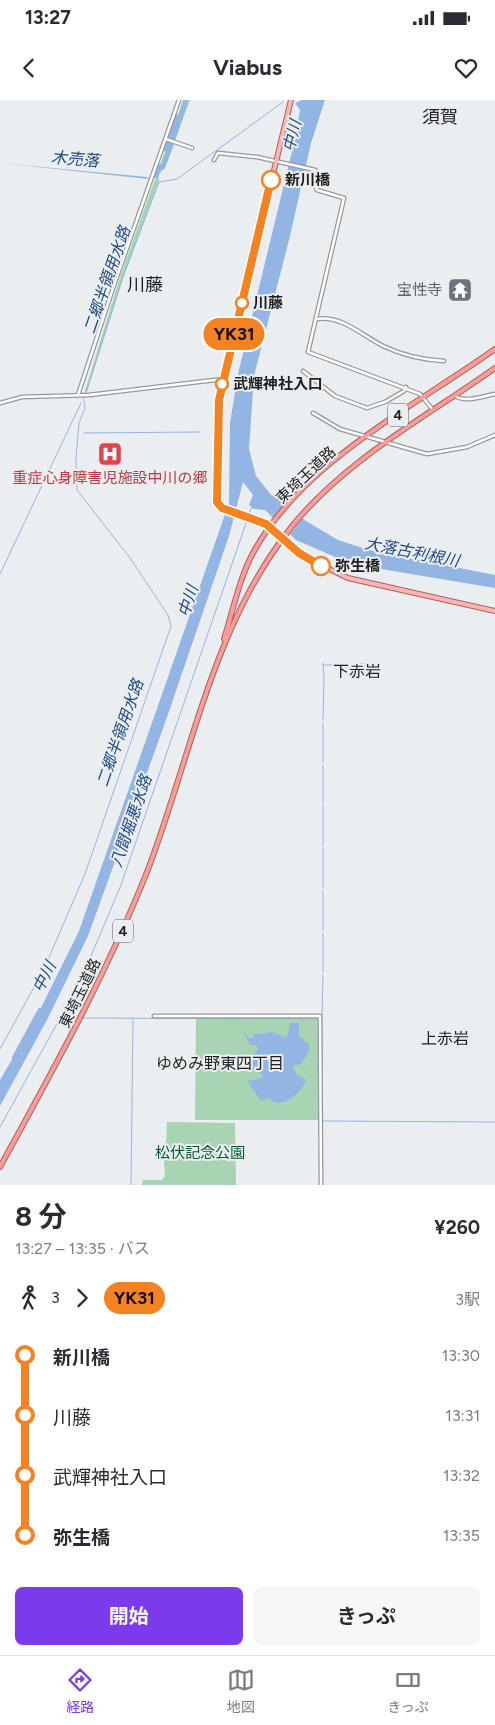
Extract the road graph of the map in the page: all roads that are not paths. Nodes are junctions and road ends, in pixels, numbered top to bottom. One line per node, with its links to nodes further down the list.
1 (179, 100): 3 (street)
2 (291, 100): 6 (main road)
3 (168, 139): 4 (street); 15 (street)
4 (192, 148)
5 (214, 160): 6 (street)
6 (276, 161): 7 (street); 12 (main road)
7 (316, 319): 9 (street); 13 (street)
8 (495, 349): 17 (highway, 東埼玉道路 / 4)
9 (444, 361)
10 (495, 368): 16 (highway, 東埼玉道路 / 4)
11 (303, 371): 13 (street)
12 (223, 379): 15 (street); 24 (main road)
13 (406, 388): 17 (street)
14 (495, 394): 16 (street)
15 (80, 395): 18 (street)
16 (456, 396): 19 (highway, 東埼玉道路 / 4)
17 (424, 398): 19 (street); 22 (highway, 東埼玉道路 / 4)
18 (0, 403)
19 (433, 410): 23 (highway, 東埼玉道路 / 4)
20 (313, 413): 22 (street)
21 (495, 435): 23 (street)
22 (367, 437): 23 (street); 24 (highway, 東埼玉道路 / 4)
23 (385, 443): 25 (highway, 東埼玉道路 / 4)
24 (272, 526): 25 (main road); 27 (highway, 東埼玉道路 / 4)
25 (284, 537): 26 (main road); 27 (highway, 東埼玉道路 / 4)
26 (495, 611)
27 (212, 680): 29 (highway, 東埼玉道路 / 4)
28 (154, 1016): 30 (street)
29 (0, 1167)
30 (321, 1185)

